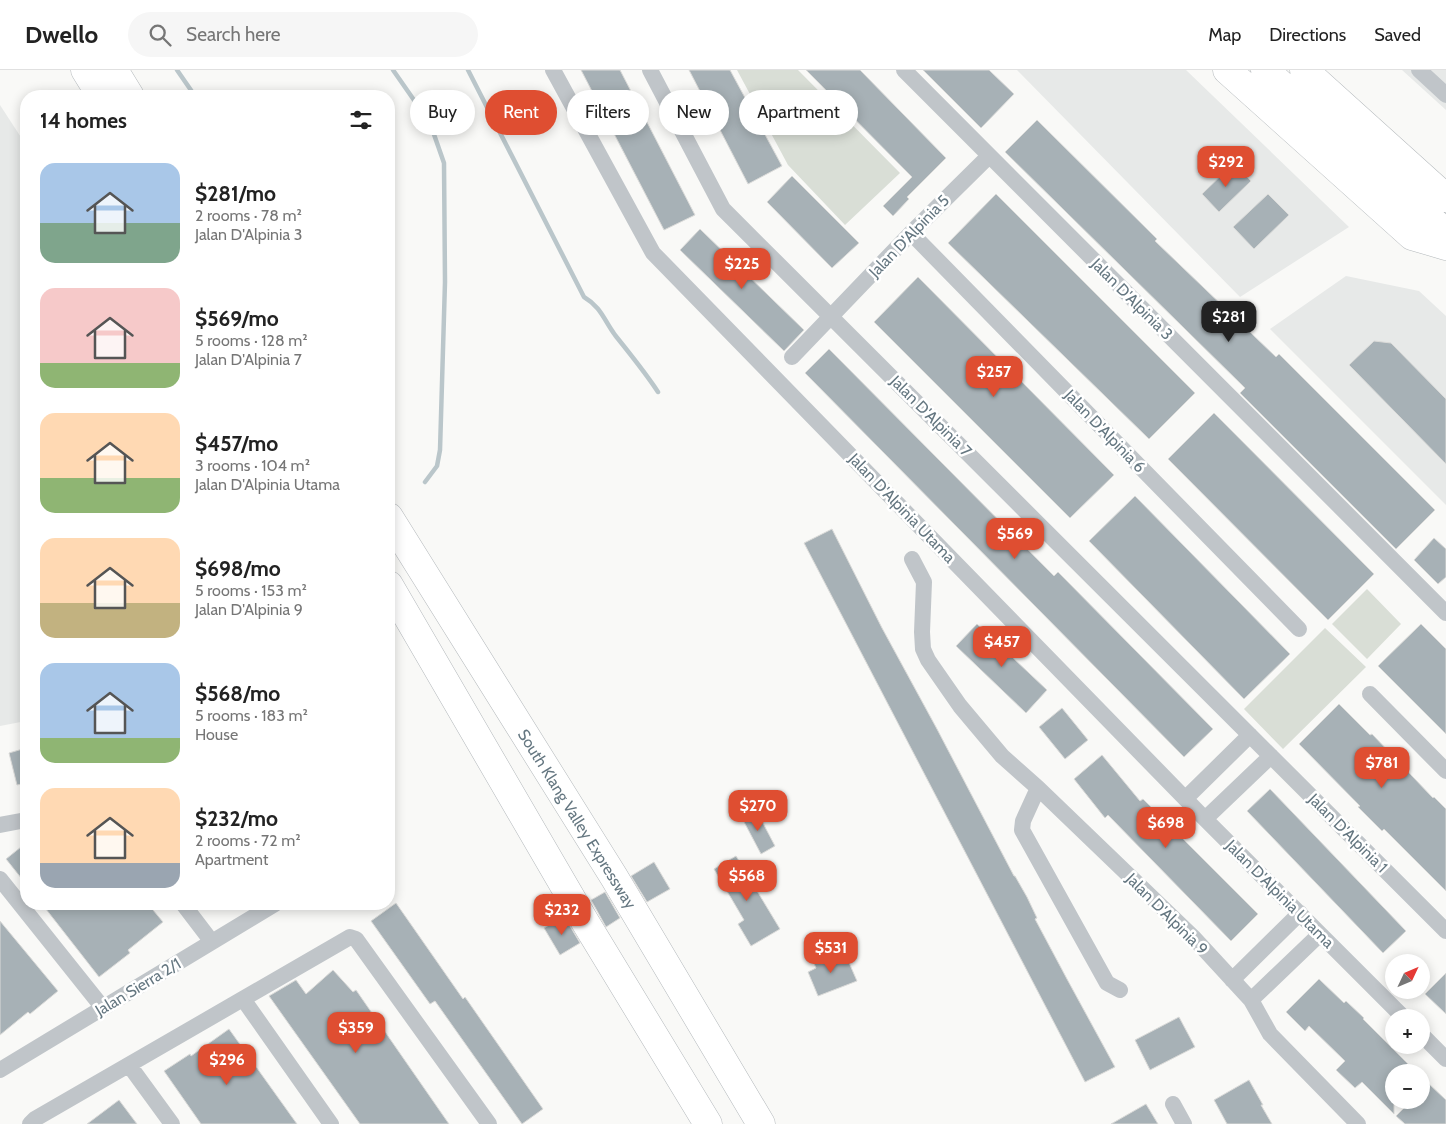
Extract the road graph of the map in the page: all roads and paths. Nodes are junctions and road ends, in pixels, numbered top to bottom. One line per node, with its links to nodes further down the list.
1 (85, 70): 10 (highway)
2 (114, 70): 11 (highway)
3 (553, 70): 32 (street, Jalan D'Alpinia Utama)
4 (650, 70): 18 (street, Jalan D'Alpinia 7)
5 (904, 70): 13 (street, Jalan D'Alpinia 3)
6 (1227, 70): 17 (highway)
7 (1265, 70): 16 (highway)
8 (1304, 70): 14 (highway)
9 (1419, 70): 12 (street)
10 (97, 90)
11 (126, 90)
12 (1446, 95)
13 (989, 156): 15 (street, Jalan D'Alpinia 5); 23 (street, Jalan D'Alpinia 3)
14 (1446, 198)
15 (911, 233): 18 (street, Jalan D'Alpinia 5); 24 (street, Jalan D'Alpinia 6)
16 (1446, 233)
17 (1446, 246)
18 (831, 317): 19 (street, Jalan D'Alpinia 5); 26 (street, Jalan D'Alpinia 7)
19 (792, 357)
20 (395, 527): 61 (highway, South Klang Valley Expressway)
21 (912, 560): 30 (street, Jalan D'Alpinia 9)
22 (395, 595): 60 (highway)
23 (1446, 613)
24 (1299, 629)
25 (1370, 694): 28 (street)
26 (1250, 735): 27 (street, Jalan D'Alpinia 1); 29 (street)
27 (1271, 756): 31 (street); 42 (street, Jalan D'Alpinia 1)
28 (1446, 771)
29 (1210, 774): 31 (street); 32 (street)
30 (1038, 788): 45 (street, Jalan D'Alpinia 9); 46 (street)
31 (1230, 795): 33 (street)
32 (1186, 798): 33 (street, Jalan D'Alpinia Utama)
33 (1205, 819): 41 (street, Jalan D'Alpinia Utama)
34 (20, 821): 35 (street)
35 (0, 825)
36 (0, 879): 37 (street)
37 (20, 904)
38 (25, 910): 49 (street)
39 (188, 910): 44 (street)
40 (265, 910): 44 (street, Jalan Sierra 2/1)
41 (1300, 913): 43 (street, Jalan D'Alpinia Utama); 45 (street)
42 (1446, 931)
43 (1320, 934): 48 (street); 50 (street, Jalan D'Alpinia Utama)
44 (212, 942): 49 (street, Jalan Sierra 2/1)
45 (1232, 980): 48 (street, Jalan D'Alpinia 9)
46 (1120, 990)
47 (243, 999): 53 (street); 58 (street); 59 (street)
48 (1251, 1000): 63 (street, Jalan D'Alpinia 9)
49 (103, 1008): 54 (street, Jalan Sierra 2/1)
50 (1395, 1009)
51 (1430, 1043): 52 (street)
52 (1446, 1059)
53 (129, 1065): 56 (street); 57 (street)
54 (0, 1070)
55 (1173, 1104): 62 (street)
56 (30, 1124)
57 (172, 1124)
58 (331, 1124)
59 (489, 1124)
60 (708, 1124)
61 (761, 1124)
62 (1184, 1124)
63 (1358, 1124)

